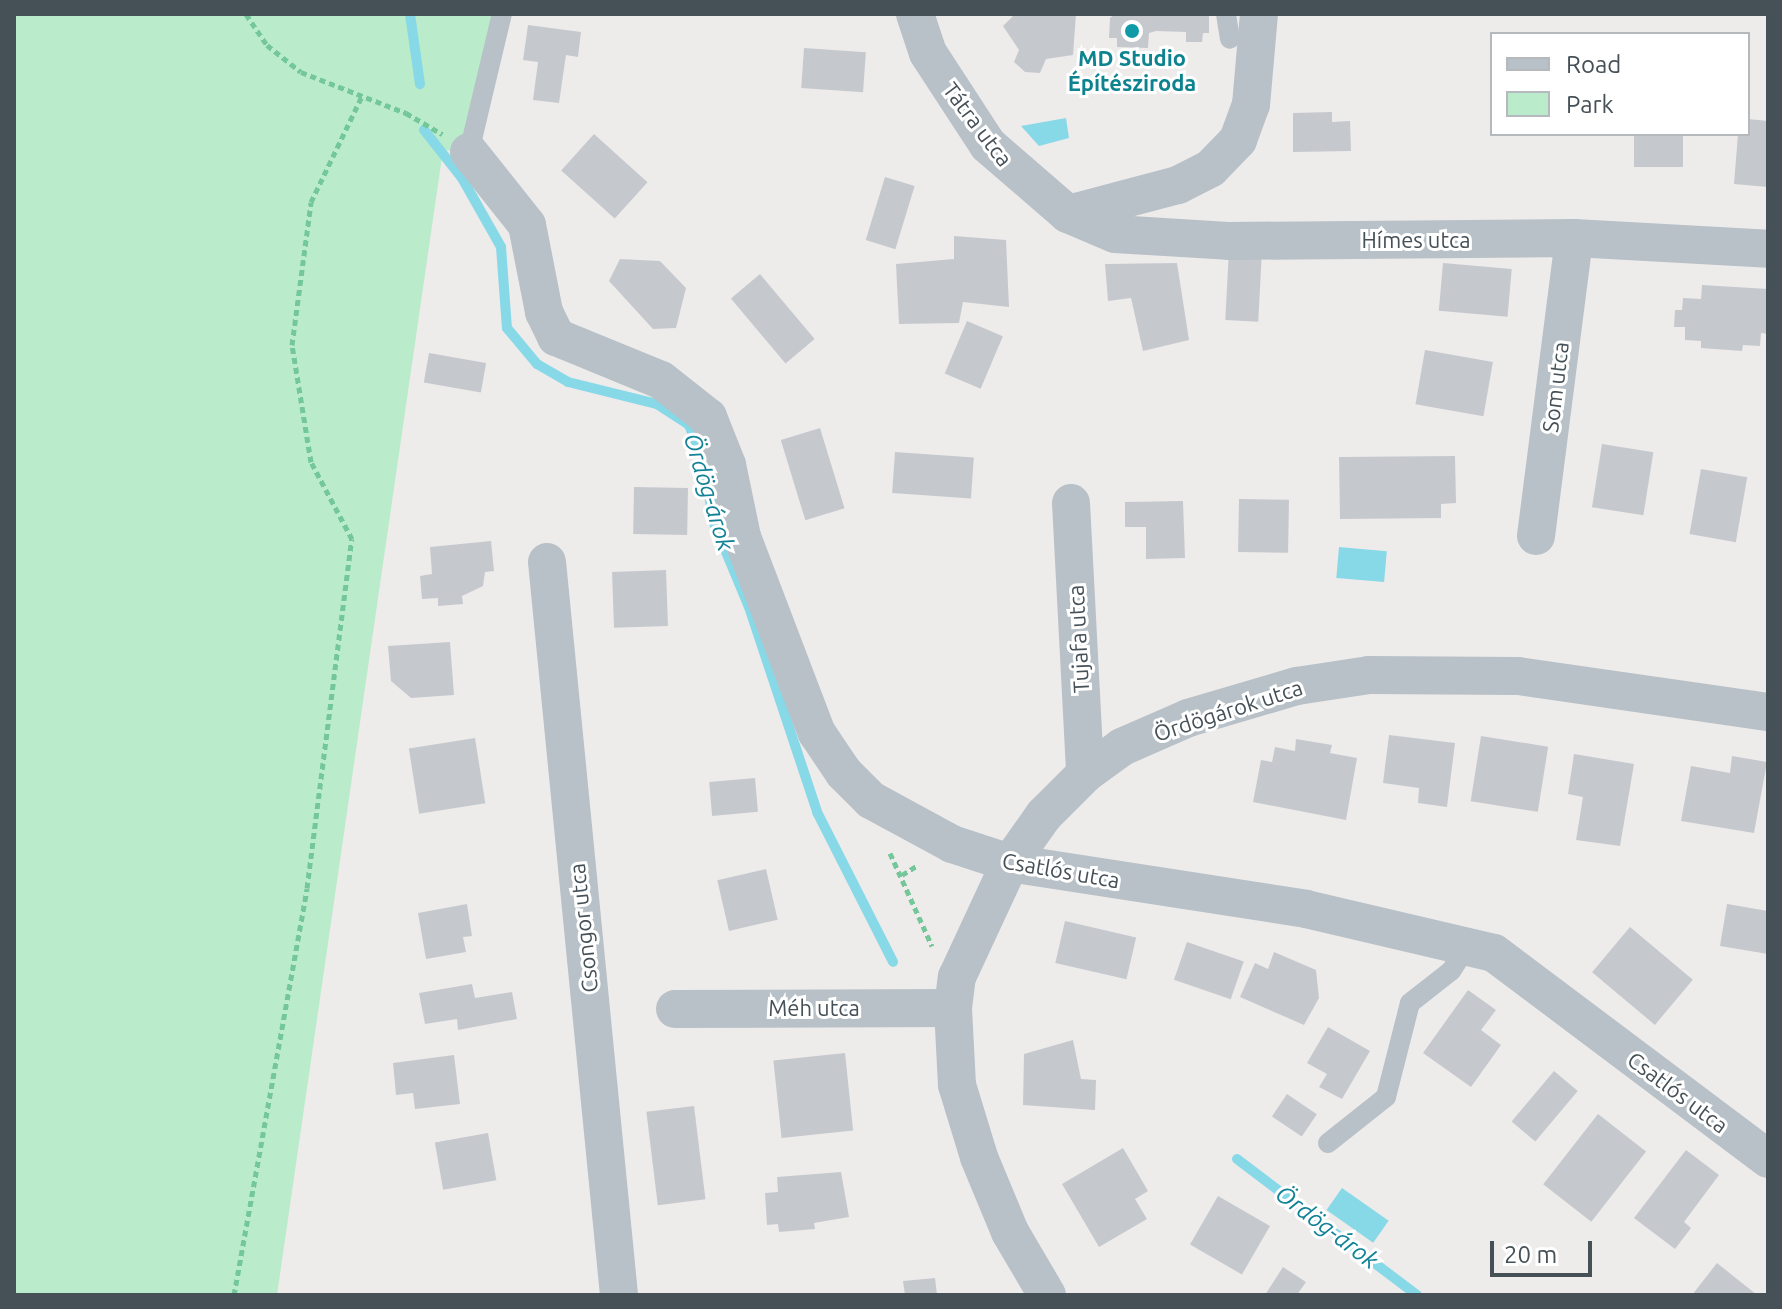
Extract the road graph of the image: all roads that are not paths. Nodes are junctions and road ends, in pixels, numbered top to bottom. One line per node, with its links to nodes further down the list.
1 (502, 14): 6 (lane)
2 (915, 14): 7 (street, Tátra utca)
3 (1226, 14): 5 (lane)
4 (1259, 14): 7 (street)
5 (1230, 39)
6 (469, 152): 15 (street, Csatlós utca)
7 (1068, 214): 8 (street, Hímes utca)
8 (1574, 238): 9 (street, Hímes utca); 11 (street, Som utca)
9 (1768, 249)
10 (1071, 503): 14 (street, Tujafa utca)
11 (1536, 536)
12 (547, 562): 21 (street, Csongor utca)
13 (1768, 712): 14 (street, Ördögárok utca)
14 (1085, 774): 15 (street, Ördögárok utca)
15 (1010, 863): 16 (street, Csatlós utca); 17 (street, Ördögárok utca)
16 (1467, 946): 19 (lane); 20 (street, Csatlós utca)
17 (953, 1008): 18 (street, Méh utca); 22 (street, Ördögárok utca)
18 (675, 1009)
19 (1328, 1143)
20 (1768, 1159)
21 (619, 1295)
22 (1047, 1295)

